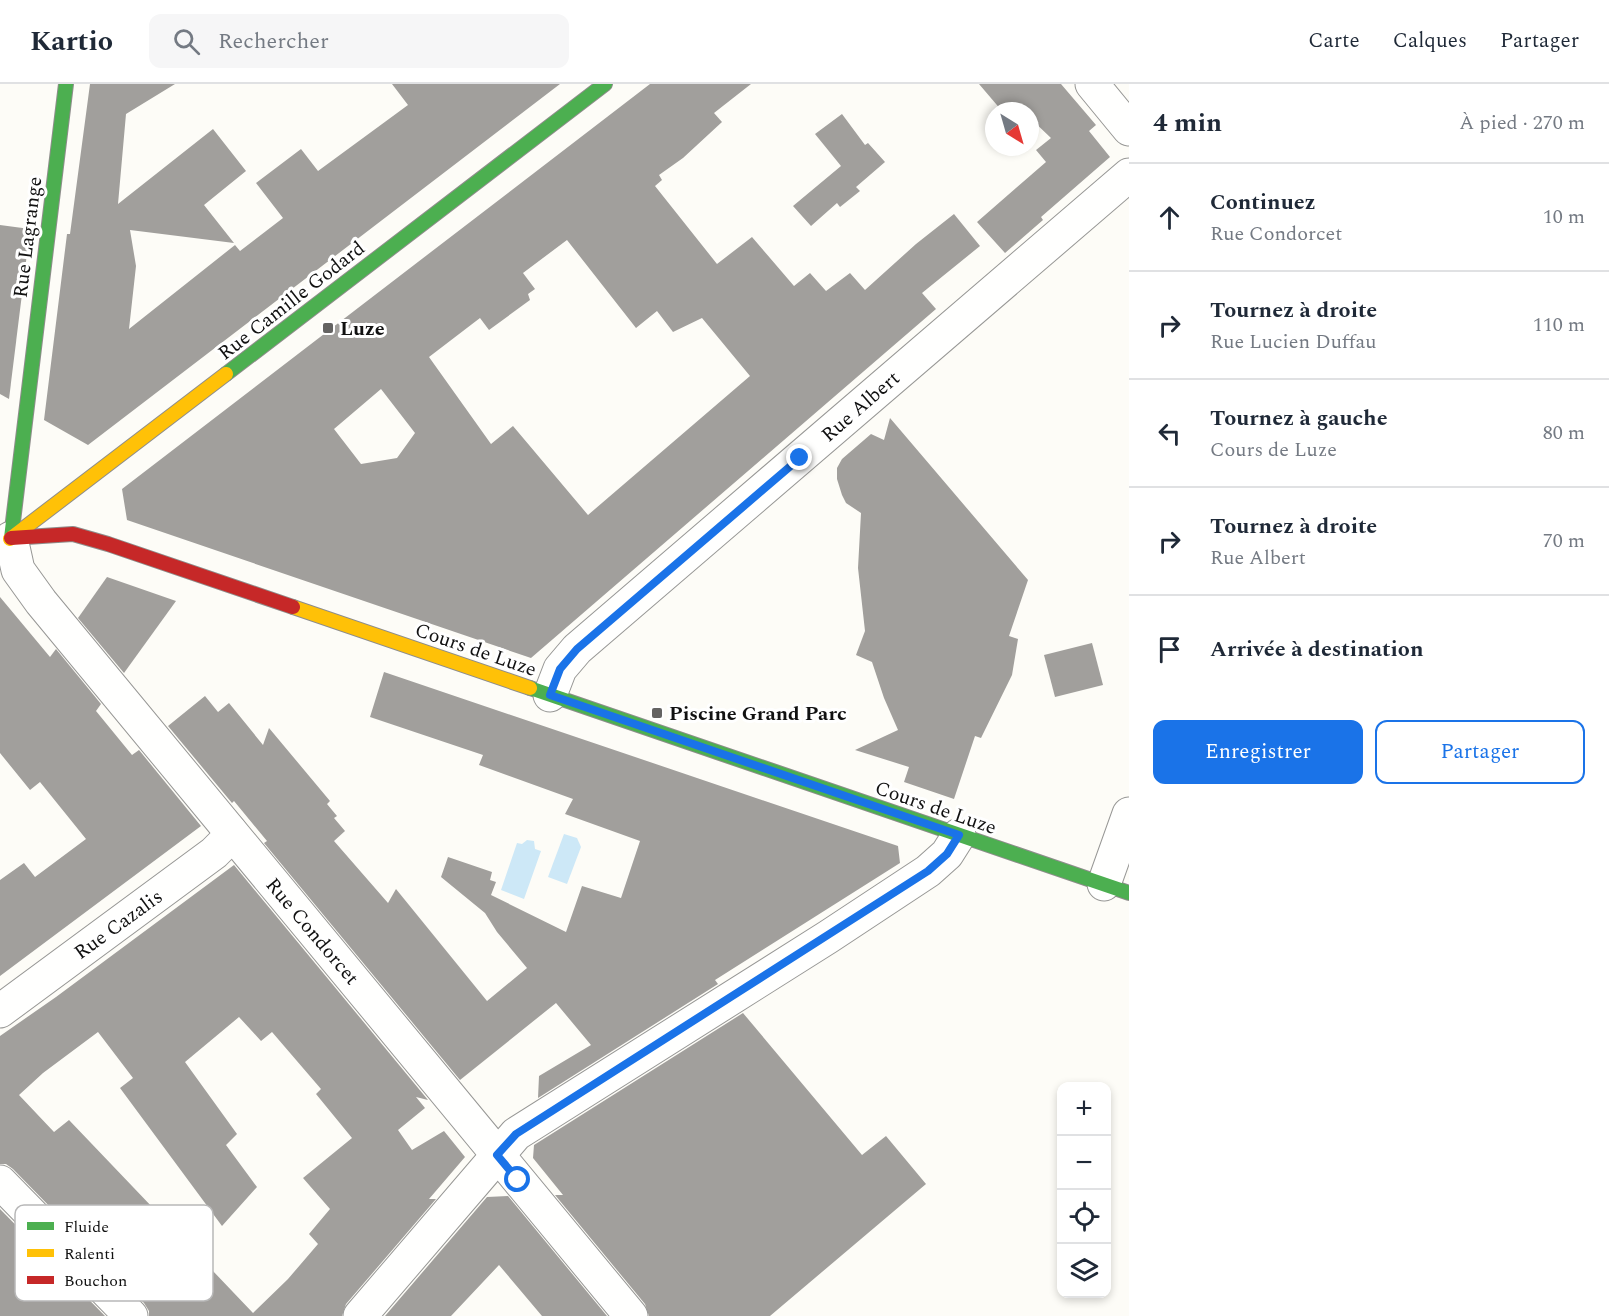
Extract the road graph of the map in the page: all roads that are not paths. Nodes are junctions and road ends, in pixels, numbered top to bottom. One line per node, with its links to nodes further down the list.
1 (66, 84): 6 (street, Rue Lagrange)
2 (605, 84): 6 (street, Rue Camille Godard)
3 (1092, 84): 4 (street)
4 (1129, 129)
5 (1129, 175): 7 (street, Rue Albert)
6 (6, 542): 7 (street, Cours de Luze); 9 (street, Rue Condorcet)
7 (550, 695): 10 (street, Cours de Luze)
8 (1129, 814): 11 (street)
9 (230, 831): 12 (street, Rue Cazalis); 13 (street, Rue Condorcet)
10 (959, 835): 11 (street, Cours de Luze); 13 (street)
11 (1116, 889)
12 (0, 1011)
13 (497, 1155): 18 (street); 19 (street, Rue Condorcet)
14 (0, 1182): 15 (street)
15 (22, 1205)
16 (116, 1301): 17 (street)
17 (131, 1316)
18 (360, 1316)
19 (630, 1316)

